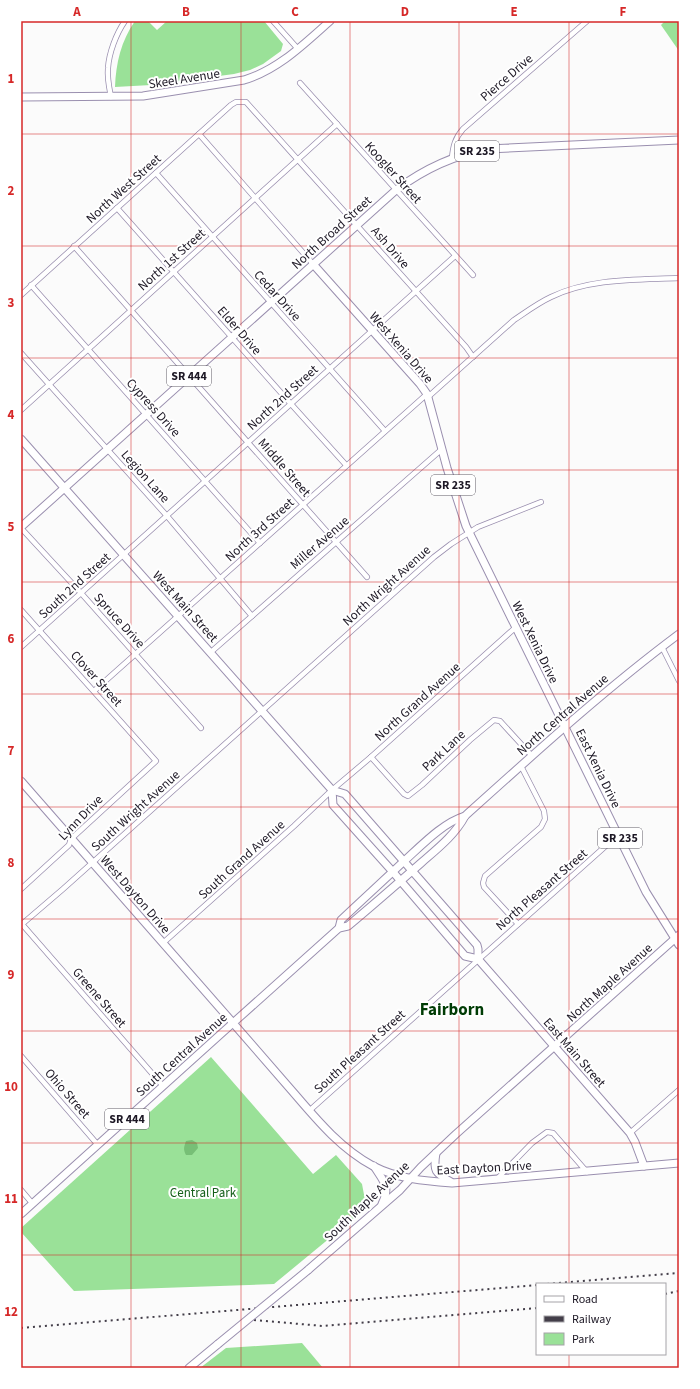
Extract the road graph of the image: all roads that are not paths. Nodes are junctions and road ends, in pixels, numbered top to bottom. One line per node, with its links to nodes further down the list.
1 (125, 21): 8 (street)
2 (273, 21): 5 (street)
3 (330, 21): 5 (main road, Skeel Avenue)
4 (587, 21): 13 (street, Pierce Drive)
5 (298, 49): 8 (main road, Skeel Avenue)
6 (300, 83): 10 (street, Koogler Street)
7 (21, 97): 8 (main road, Skeel Avenue)
8 (111, 97)
9 (241, 101): 11 (street, North West Street); 14 (street, Ash Drive)
10 (337, 124): 14 (street, North 1st Street); 16 (street, Koogler Street)
11 (199, 134): 15 (street, North West Street); 17 (street, West Xenia Drive)
12 (679, 140): 13 (main road, North Broad Street / SR 235)
13 (452, 158): 16 (main road, North Broad Street / SR 235)
14 (298, 159): 17 (street, North 1st Street); 19 (street, Ash Drive)
15 (156, 173): 18 (street, North West Street); 20 (street, Cedar Drive)
16 (396, 190): 19 (main road, North Broad Street / SR 235); 22 (street, Koogler Street)
17 (255, 198): 20 (street, North 1st Street); 23 (street, West Xenia Drive)
18 (117, 208): 21 (street, North West Street); 24 (street, Elder Drive)
19 (357, 225): 23 (main road, North Broad Street / SR 235); 28 (street, Ash Drive)
20 (212, 237): 24 (street, North 1st Street); 30 (street, Cedar Drive)
21 (74, 246): 27 (street, North West Street); 31 (street, Middle Street)
22 (455, 256): 25 (street, Koogler Street); 28 (street, North 2nd Street)
23 (313, 264): 30 (main road, North Broad Street / SR 444); 32 (main road, West Xenia Drive / SR 235)
24 (174, 272): 31 (street, North 1st Street); 33 (street, Elder Drive)
25 (473, 275)
26 (679, 278): 36 (street, North 3rd Street)
27 (31, 285): 29 (street, North West Street); 34 (street, Cypress Drive)
28 (416, 291): 32 (street, North 2nd Street); 36 (street, Ash Drive)
29 (21, 294)
30 (270, 302): 33 (main road, North Broad Street / SR 444); 37 (street, Cedar Drive)
31 (131, 310): 34 (street, North 1st Street); 38 (street, Middle Street)
32 (373, 330): 37 (street, North 2nd Street); 40 (main road, West Xenia Drive / SR 235)
33 (232, 337): 38 (main road, North Broad Street / SR 444); 41 (street, Elder Drive)
34 (88, 349): 39 (street, North 1st Street); 43 (street, Cypress Drive)
35 (21, 353): 39 (street, Legion Lane)
36 (473, 357): 40 (street, North 3rd Street)
37 (330, 368): 41 (street, North 2nd Street); 44 (street, Cedar Drive)
38 (189, 376): 43 (main road, North Broad Street / SR 444); 46 (street, Middle Street)
39 (49, 384): 42 (street, North 1st Street); 47 (street, Legion Lane)
40 (427, 395): 44 (street, North 3rd Street); 48 (main road, West Xenia Drive / SR 235)
41 (291, 404): 46 (street, North 2nd Street); 49 (street, Elder Drive)
42 (21, 410)
43 (146, 414): 47 (main road, North Broad Street / SR 444); 50 (street, Cypress Drive)
44 (385, 431): 49 (street, North 3rd Street)
45 (21, 439): 51 (main road, West Main Street)
46 (248, 443): 50 (street, North 2nd Street); 53 (street, Middle Street)
47 (107, 449): 51 (main road, North Broad Street / SR 444); 54 (street, Legion Lane)
48 (442, 449): 56 (main road, West Xenia Drive / SR 235); 57 (street, Miller Avenue)
49 (346, 465): 53 (street, North 3rd Street)
50 (205, 481): 54 (street, North 2nd Street); 58 (street, Cypress Drive)
51 (64, 488): 55 (main road, SR 444); 59 (main road, West Main Street)
52 (541, 502): 56 (street, North Wright Avenue)
53 (303, 505): 57 (street, Middle Street); 58 (street, North 3rd Street)
54 (167, 516): 59 (street, North 2nd Street); 61 (street, Legion Lane)
55 (21, 528): 62 (street, Spruce Drive)
56 (469, 533): 66 (main road, West Xenia Drive / SR 235); 75 (street, North Wright Avenue)
57 (336, 542): 60 (street, Middle Street); 65 (street, Miller Avenue)
58 (260, 543): 61 (street, North 3rd Street)
59 (124, 555): 62 (street, South 2nd Street); 64 (main road, West Main Street)
60 (367, 577)
61 (220, 579): 64 (street, North 3rd Street); 65 (street, Legion Lane)
62 (81, 593): 67 (street, South 2nd Street); 72 (street, Spruce Drive)
63 (21, 610): 67 (street, Clover Street)
64 (178, 616): 71 (main road, West Main Street); 72 (street, North 3rd Street)
65 (252, 616): 71 (street, Miller Avenue)
66 (516, 628): 77 (main road, West Xenia Drive / SR 235); 79 (street, North Grand Avenue)
67 (40, 630): 69 (street, South 2nd Street); 74 (street, Clover Street)
68 (679, 634): 70 (main road, North Central Avenue)
69 (21, 647)
70 (662, 647): 73 (street); 77 (main road, North Central Avenue)
71 (211, 652): 75 (main road, West Main Street)
72 (136, 654): 74 (street, North 3rd Street); 76 (street, Spruce Drive)
73 (679, 681)
74 (94, 692): 80 (street, Clover Street)
75 (262, 710): 83 (main road, West Main Street); 88 (street, South Wright Avenue)
76 (201, 728)
77 (565, 728): 78 (main road, North Central Avenue); 85 (main road, East Xenia Drive / SR 235)
78 (532, 756): 79 (street, Park Lane); 81 (main road, North Central Avenue)
79 (372, 757): 83 (street, North Grand Avenue)
80 (156, 761): 86 (street, Lynn Drive)
81 (521, 766): 84 (main road, North Central Avenue); 94 (street)
82 (21, 781): 86 (main road, West Dayton Drive)
83 (332, 790): 87 (main road, West Main Street); 90 (main road, West Main Street); 97 (street, South Grand Avenue)
84 (465, 816): 87 (main road, North Central Avenue); 89 (main road, North Central Avenue)
85 (618, 835): 94 (street, North Pleasant Street); 96 (main road, East Xenia Drive / SR 235)
86 (72, 839): 88 (main road, West Dayton Drive); 92 (street, Lynn Drive)
87 (404, 861): 89 (main road, East Main Street); 90 (main road, North Central Avenue)
88 (92, 862): 93 (street, South Wright Avenue); 97 (main road, West Dayton Drive)
89 (413, 870): 91 (main road, North Central Avenue); 99 (main road, East Main Street)
90 (393, 872): 91 (main road, East Main Street); 95 (main road, South Central Avenue)
91 (401, 882): 95 (main road, South Central Avenue); 99 (main road, East Main Street)
92 (21, 889)
93 (21, 924): 103 (street, Greene Street)
94 (518, 924): 99 (street, North Pleasant Street)
95 (339, 928): 100 (main road, South Central Avenue)
96 (677, 937): 98 (main road, East Xenia Drive / SR 235); 101 (main road, North Maple Avenue)
97 (163, 943): 100 (main road, West Dayton Drive)
98 (679, 945)
99 (478, 959): 101 (main road, East Main Street); 105 (street, South Pleasant Street)
100 (233, 1023): 103 (main road, South Central Avenue / SR 444); 105 (main road, East Dayton Drive)
101 (554, 1046): 106 (main road, East Main Street); 108 (main road, South Maple Avenue)
102 (21, 1056): 107 (street, Ohio Street)
103 (163, 1086): 107 (main road, South Central Avenue / SR 444)
104 (679, 1090): 106 (street)
105 (309, 1111): 110 (main road, East Dayton Drive)
106 (630, 1133): 111 (main road, East Main Street)
107 (98, 1145): 117 (main road, South Central Avenue / SR 444)
108 (436, 1153): 113 (main road, South Maple Avenue); 115 (main road)
109 (679, 1163): 111 (main road, East Dayton Drive)
110 (374, 1166): 113 (main road, East Dayton Drive); 118 (main road)
111 (644, 1166): 112 (main road, East Dayton Drive)
112 (587, 1172): 114 (main road, East Dayton Drive); 114 (street)
113 (410, 1179): 115 (main road, East Dayton Drive); 118 (main road, South Maple Avenue)
114 (496, 1180): 115 (main road, East Dayton Drive)
115 (452, 1183)
116 (21, 1190): 117 (street)
117 (32, 1203): 119 (main road, South Central Avenue / SR 444)
118 (381, 1206): 120 (main road, South Maple Avenue, bridge)
119 (21, 1214)
120 (189, 1368)

